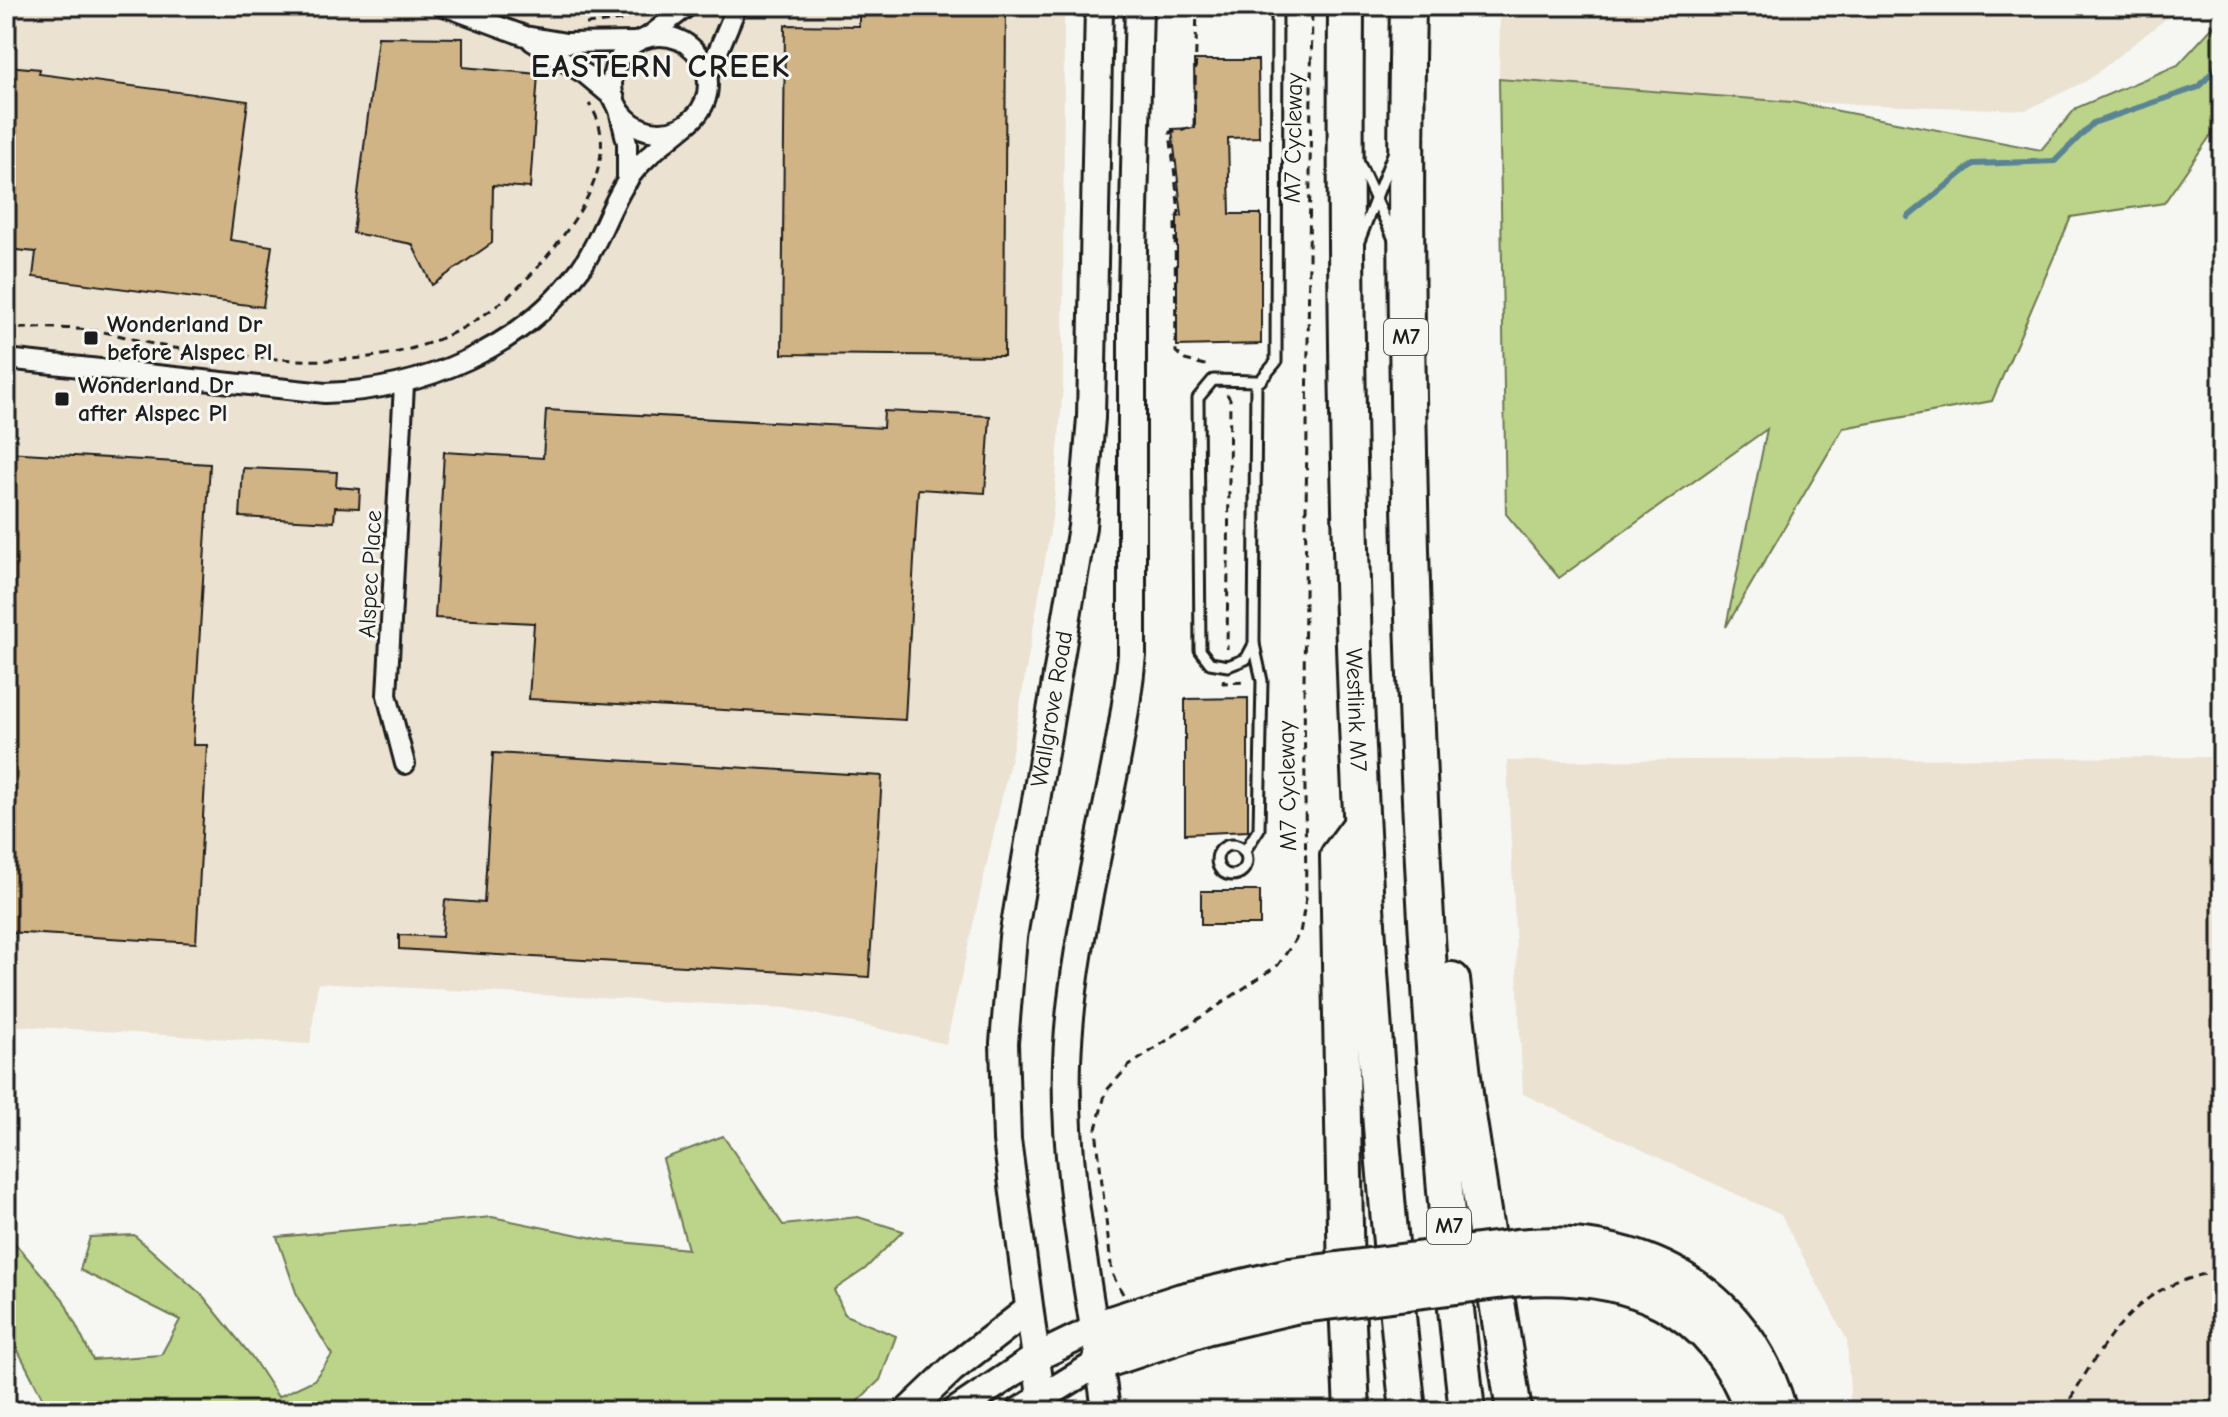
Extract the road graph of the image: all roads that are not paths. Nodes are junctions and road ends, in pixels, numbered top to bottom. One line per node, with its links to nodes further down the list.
1 (444, 6): 10 (street)
2 (688, 6): 11 (street)
3 (737, 6): 12 (street)
4 (1085, 6): 17 (main road)
5 (1099, 6): 17 (main road, Wallgrove Road)
6 (1139, 6): 33 (main road)
7 (1277, 6): 23 (lane)
8 (1346, 6): 16 (highway, Westlink M7 / M7)
9 (1408, 6): 15 (highway, M7)
10 (525, 36): 11 (street); 13 (street)
11 (642, 40): 12 (street); 13 (street)
12 (708, 75): 14 (street)
13 (616, 103): 14 (street); 18 (street)
14 (694, 118): 18 (street)
15 (1405, 128): 19 (lane); 20 (highway, M7)
16 (1345, 133): 19 (lane); 21 (highway, Westlink M7 / M7)
17 (1096, 171): 32 (main road, Wallgrove Road)
18 (627, 182): 24 (street)
19 (1374, 197): 20 (lane); 21 (lane)
20 (1404, 262): 28 (highway, M7)
21 (1345, 282): 29 (highway, Westlink M7 / M7)
22 (6, 359): 24 (street)
23 (1256, 381): 25 (lane); 25 (lane)
24 (404, 385): 26 (street, Alspec Place)
25 (1254, 644): 27 (lane)
26 (405, 764)
27 (1244, 852)
28 (1446, 1039): 42 (highway, M7); 43 (highway)
29 (1359, 1041): 40 (highway, M7); 41 (highway, M7)
30 (1520, 1263): 31 (highway, bridge); 44 (highway); 45 (highway)
31 (1292, 1291): 33 (highway); 35 (highway)
32 (1028, 1302): 34 (main road, Wallgrove Road); 37 (main road)
33 (1095, 1329): 34 (main road); 35 (main road)
34 (1035, 1358): 36 (main road, Wallgrove Road); 38 (main road)
35 (1100, 1362): 36 (main road); 39 (main road)
36 (1034, 1406)
37 (908, 1411)
38 (956, 1411)
39 (1106, 1411)
40 (1352, 1411)
41 (1408, 1411)
42 (1467, 1411)
43 (1514, 1411)
44 (1753, 1411)
45 (1779, 1411)

